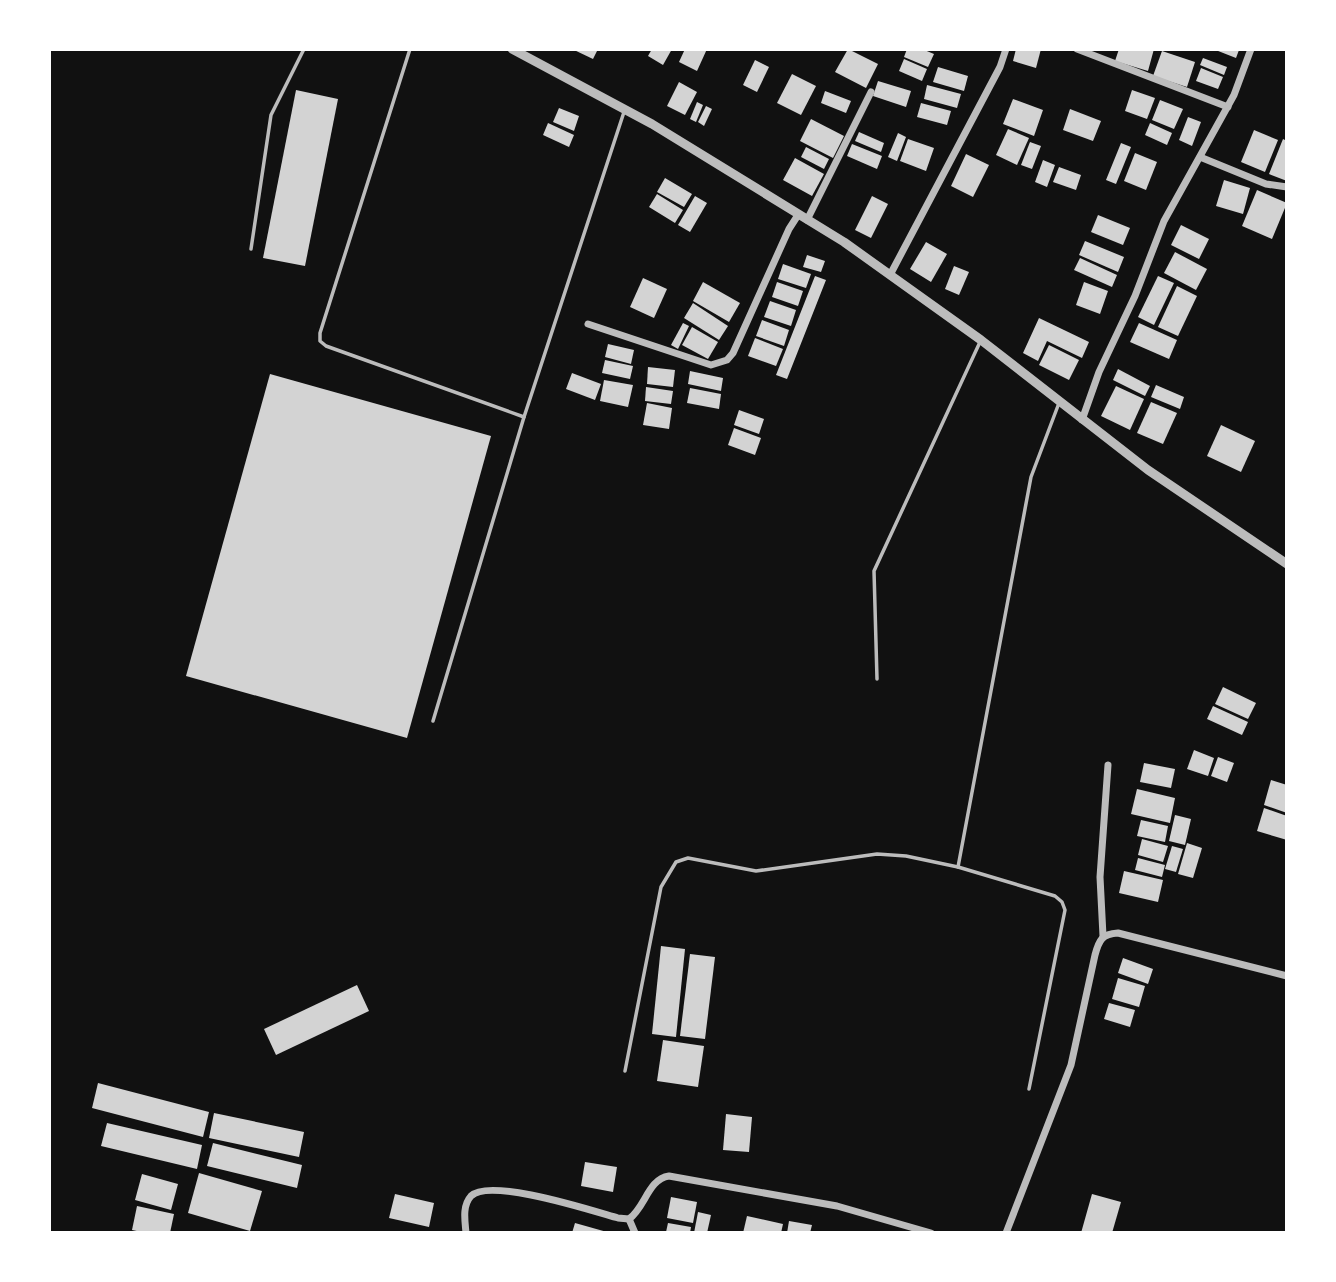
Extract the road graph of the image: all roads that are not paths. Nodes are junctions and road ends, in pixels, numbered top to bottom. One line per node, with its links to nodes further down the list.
1 (304, 49): 14 (lane)
2 (410, 49): 19 (lane)
3 (512, 49): 9 (street)
4 (1006, 49): 15 (street)
5 (1077, 49): 8 (street)
6 (1251, 49): 8 (street)
7 (871, 92): 13 (street)
8 (1227, 107): 10 (street)
9 (625, 110): 12 (street); 19 (lane)
10 (1200, 157): 11 (street); 20 (street)
11 (1287, 187)
12 (798, 215): 13 (street); 16 (street)
13 (807, 220): 15 (street)
14 (251, 249)
15 (890, 275): 17 (street)
16 (588, 324)
17 (981, 340): 18 (street); 22 (lane)
18 (1060, 400): 20 (street); 25 (lane)
19 (524, 417): 23 (lane)
20 (1082, 420): 21 (street)
21 (1287, 564)
22 (877, 679)
23 (432, 720)
24 (1108, 765): 26 (street)
25 (958, 867): 28 (lane); 29 (lane)
26 (1103, 936): 27 (street); 34 (street)
27 (1287, 975)
28 (625, 1071)
29 (1030, 1089)
30 (629, 1219): 31 (street); 32 (street); 33 (street)
31 (466, 1233)
32 (635, 1233)
33 (931, 1233)
34 (1006, 1233)

